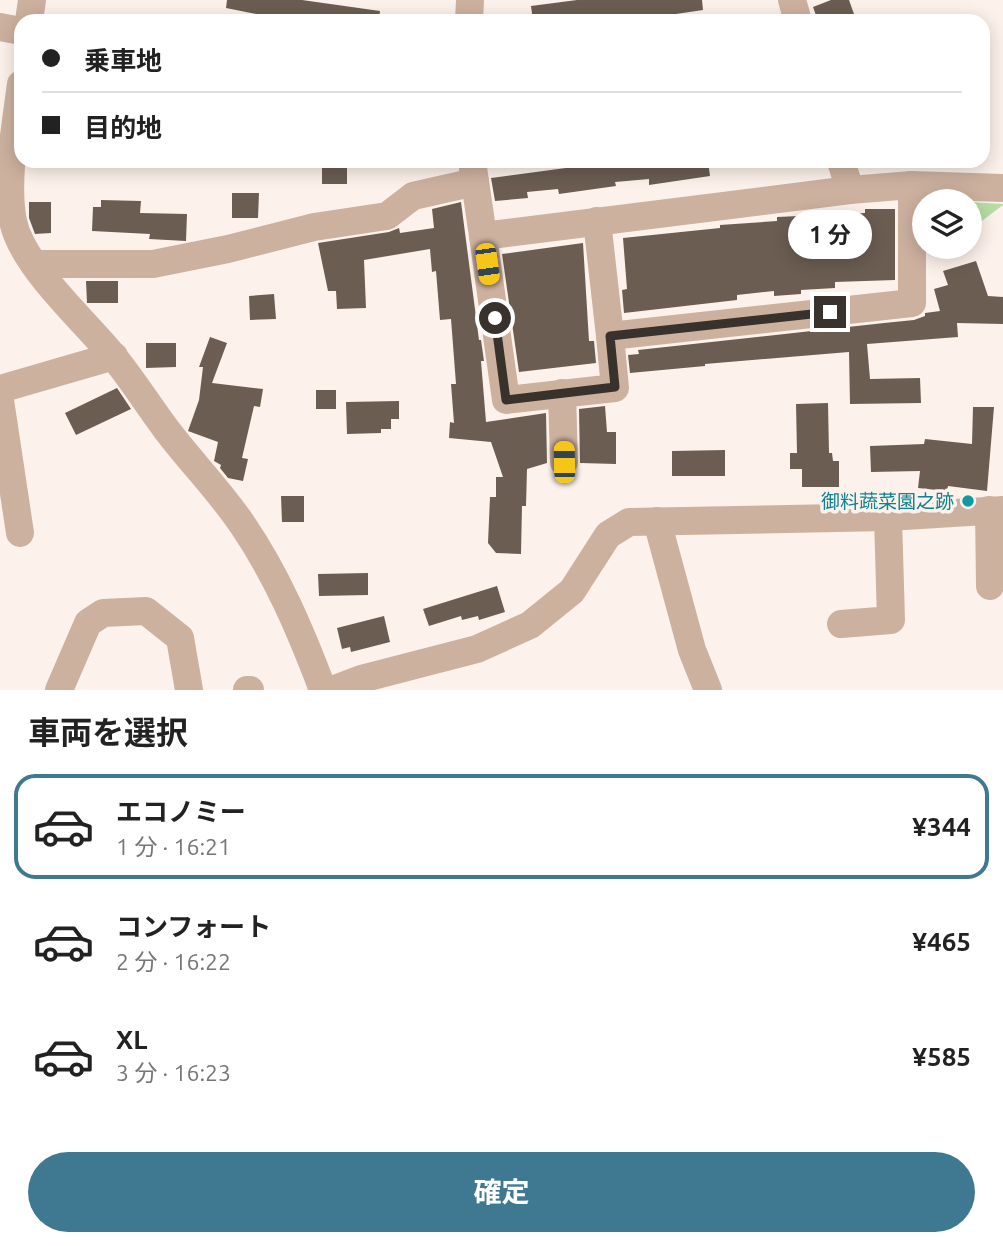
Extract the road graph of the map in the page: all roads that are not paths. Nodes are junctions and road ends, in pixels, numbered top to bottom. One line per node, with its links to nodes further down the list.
1 (14, 113): 2 (street)
2 (6, 146): 10 (street)
3 (843, 168): 7 (street)
4 (474, 172): 9 (street); 10 (street)
5 (912, 185): 6 (street); 7 (street); 11 (street)
6 (1003, 188)
7 (850, 190): 8 (street)
8 (597, 221): 9 (street); 11 (street)
9 (483, 236): 14 (street)
10 (34, 264): 12 (street)
11 (610, 336): 14 (street)
12 (114, 356): 13 (street); 25 (street)
13 (0, 389)
14 (562, 393): 16 (street)
15 (0, 400): 20 (street)
16 (564, 462)
17 (996, 510): 18 (street); 21 (street)
18 (888, 517): 19 (street); 22 (street)
19 (657, 521): 26 (street); 27 (street)
20 (20, 533)
21 (990, 586)
22 (841, 624)
23 (59, 690): 24 (street)
24 (189, 690)
25 (323, 690)
26 (332, 690)
27 (708, 690)

